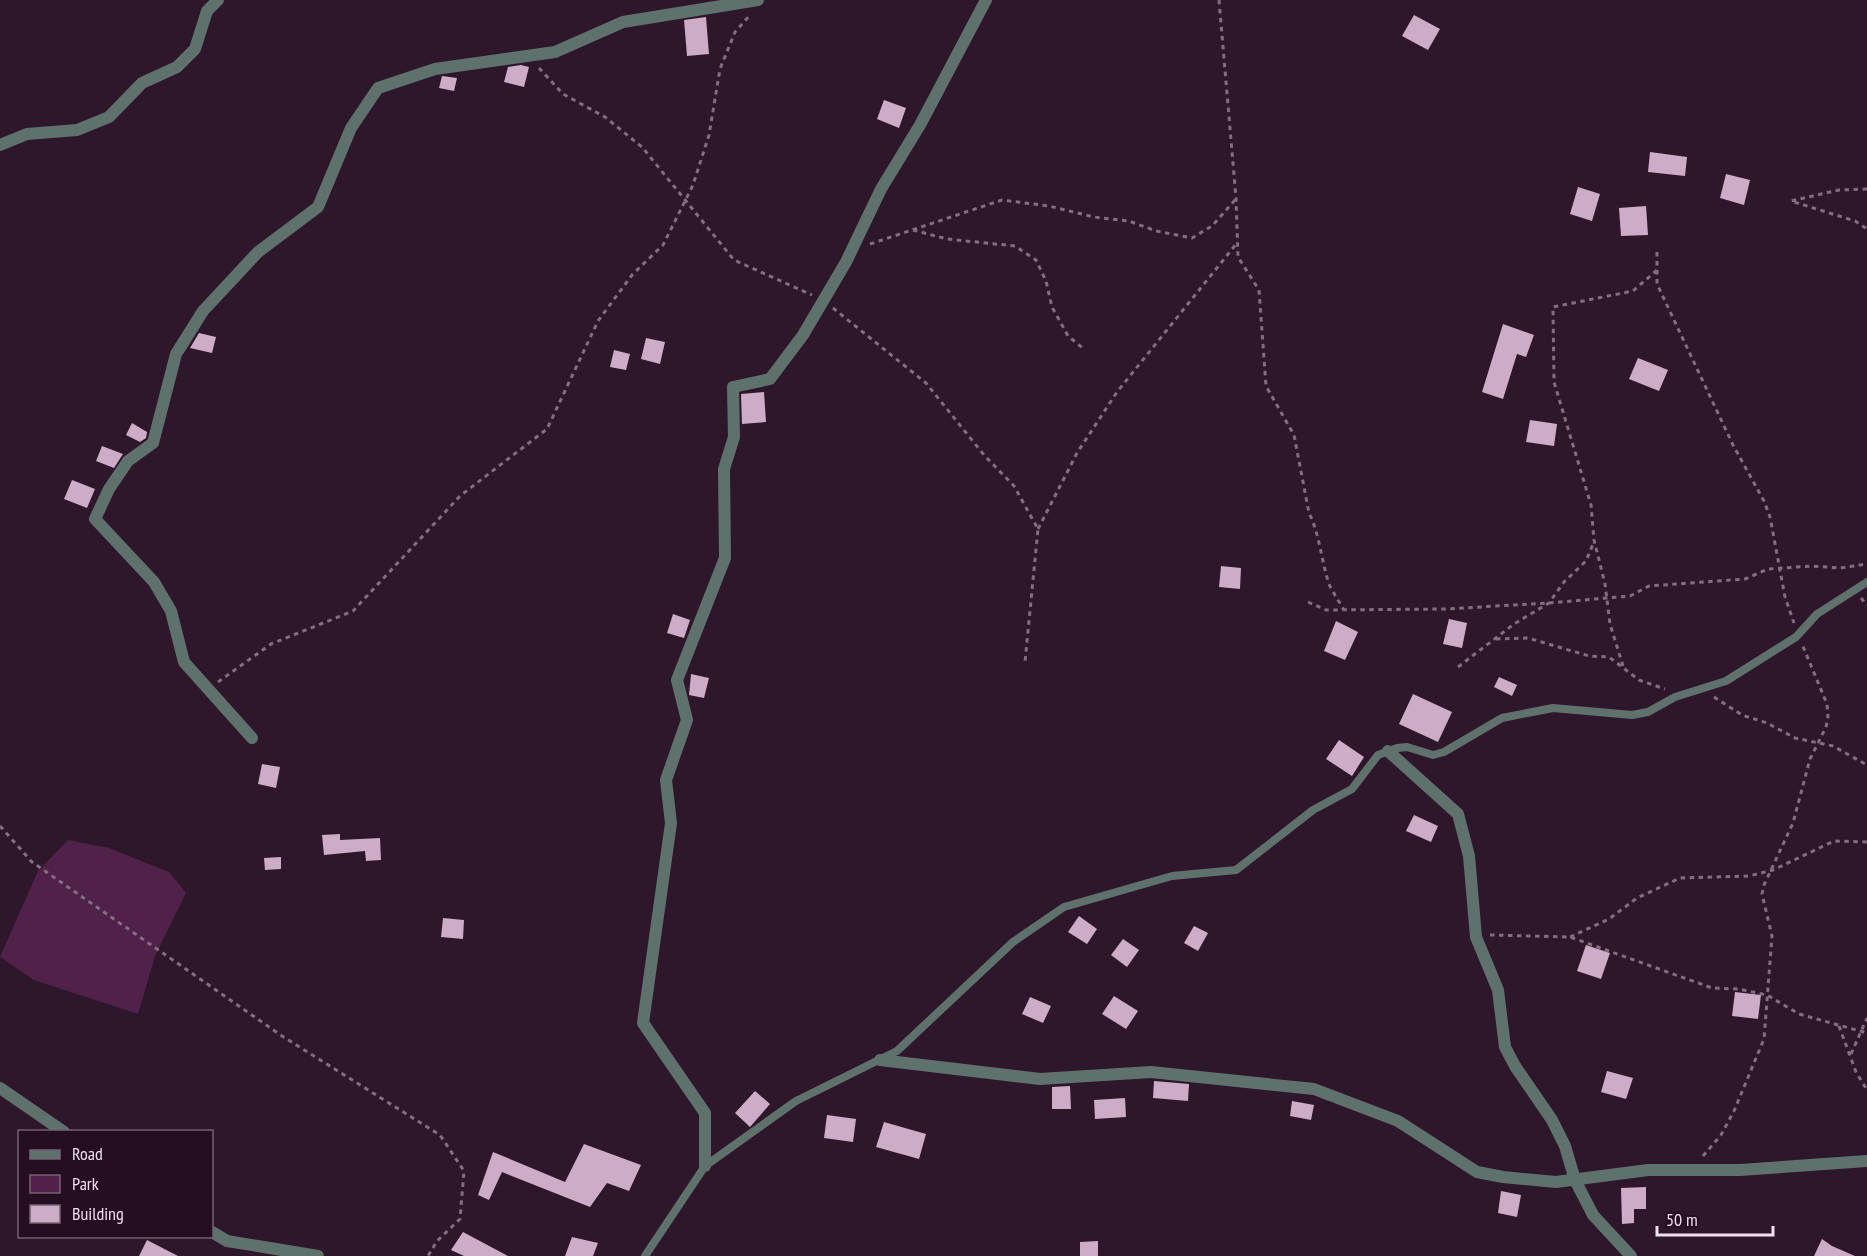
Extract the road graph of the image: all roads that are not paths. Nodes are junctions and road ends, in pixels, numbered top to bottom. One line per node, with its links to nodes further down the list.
1 (218, 0): 4 (street)
2 (986, 0): 12 (street)
3 (757, 4): 6 (street)
4 (0, 145)
5 (1867, 582): 7 (lane)
6 (252, 738)
7 (1388, 751): 8 (lane); 13 (street)
8 (880, 1060): 12 (lane); 13 (street)
9 (0, 1088): 10 (street)
10 (63, 1130)
11 (1867, 1161): 13 (street)
12 (705, 1166): 16 (lane)
13 (1575, 1180): 17 (street)
14 (213, 1233): 15 (street)
15 (318, 1256)
16 (645, 1256)
17 (1631, 1256)

